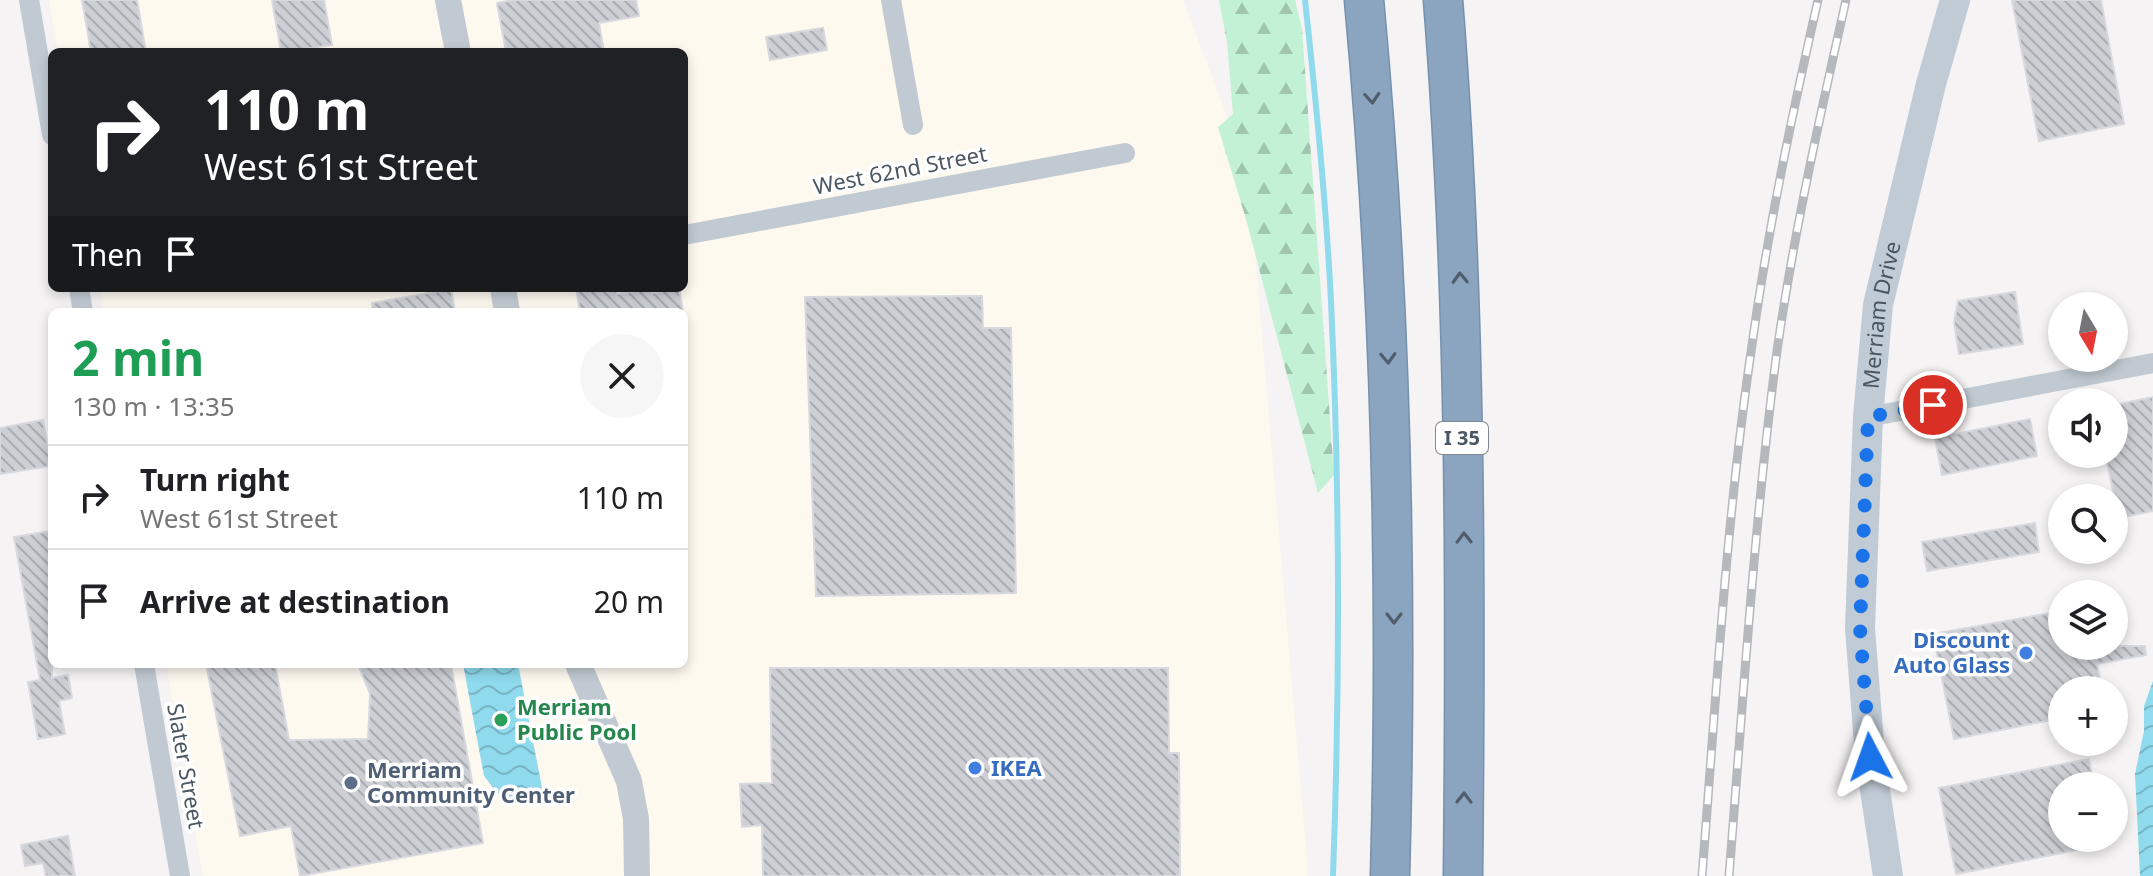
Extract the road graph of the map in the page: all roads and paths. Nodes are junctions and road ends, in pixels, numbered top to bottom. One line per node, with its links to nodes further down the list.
1 (29, 0): 8 (street)
2 (448, 0): 7 (street)
3 (891, 0): 9 (street)
4 (1443, 0): 19 (highway, I 35, one-way to 4)
5 (1955, 0): 13 (main road, Merriam Drive)
6 (1362, 7): 18 (highway, one-way to 18)
7 (457, 48)
8 (48, 112)
9 (913, 125)
10 (1125, 153): 11 (street, West 62nd Street)
11 (688, 234)
12 (2153, 363): 13 (street)
13 (1868, 417): 20 (main road, Merriam Drive)
14 (145, 668): 16 (street, Slater Street)
15 (580, 668): 17 (street)
16 (180, 876)
17 (637, 876)
18 (1390, 876)
19 (1463, 876)
20 (1888, 876)

